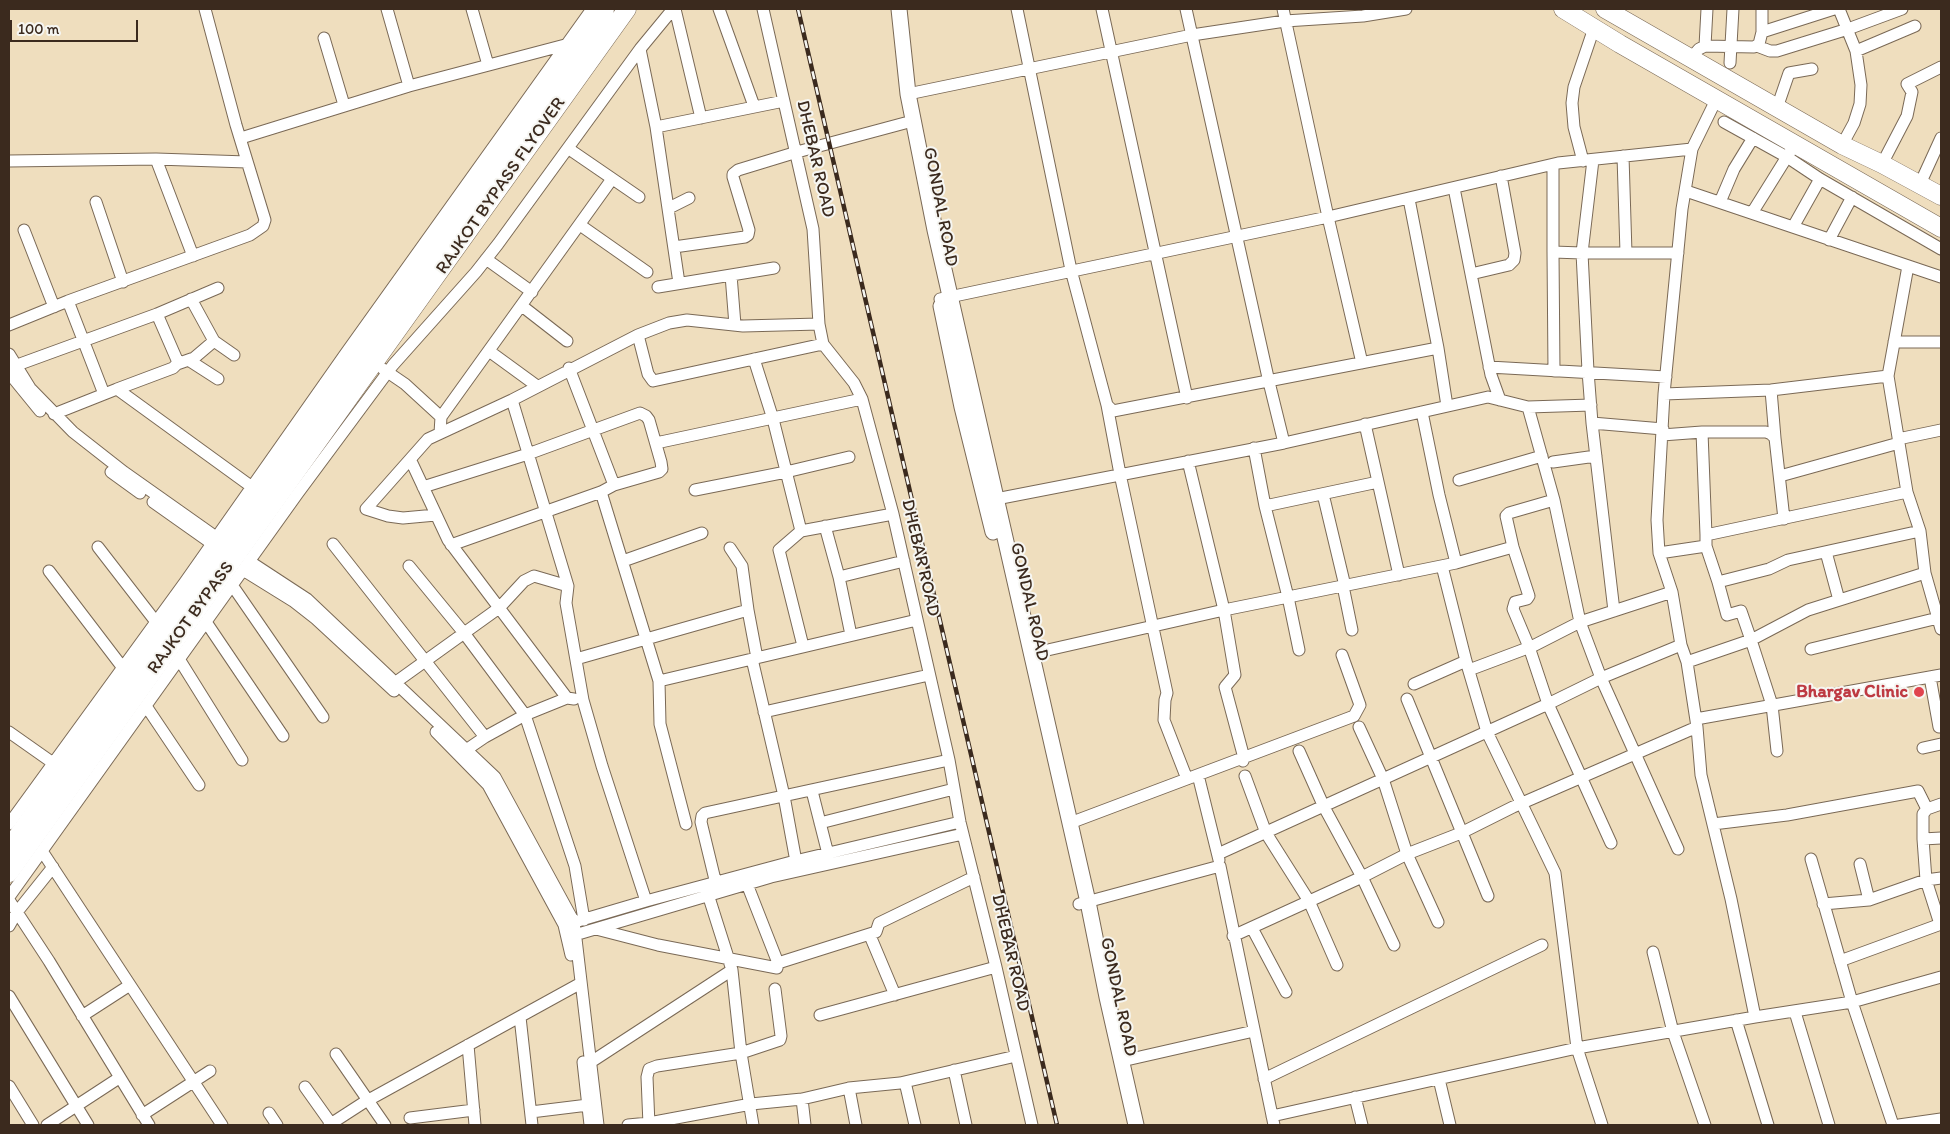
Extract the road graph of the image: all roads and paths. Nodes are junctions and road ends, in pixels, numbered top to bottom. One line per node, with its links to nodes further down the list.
1 (205, 9): 56 (street)
2 (387, 9): 45 (street)
3 (472, 9): 41 (street)
4 (592, 9): 32 (street)
5 (605, 9): 117 (highway, RAJKOT BYPASS FLYOVER)
6 (628, 9): 117 (highway, RAJKOT BYPASS FLYOVER)
7 (674, 9): 36 (street); 52 (street)
8 (719, 9): 50 (street)
9 (763, 9): 48 (street, DHEBAR ROAD)
10 (892, 9): 46 (main road)
11 (900, 9): 46 (main road)
12 (1017, 9): 43 (street)
13 (1102, 9): 37 (street)
14 (1186, 9): 30 (street)
15 (1283, 9): 25 (street)
16 (1406, 9): 25 (street)
17 (1563, 9): 27 (highway)
18 (1605, 9): 39 (highway)
19 (1707, 9): 33 (street)
20 (1733, 9): 34 (street)
21 (1762, 9): 29 (street)
22 (1834, 9): 29 (street)
23 (1839, 9): 28 (street)
24 (1902, 9): 28 (street)
25 (1285, 21): 30 (street); 86 (street)
26 (1915, 26): 38 (street)
27 (1594, 28): 47 (highway); 66 (street)
28 (1848, 29): 35 (street); 38 (street)
29 (1762, 32): 35 (street)
30 (1192, 36): 37 (street); 91 (street)
31 (324, 38): 49 (street)
32 (565, 45): 41 (street); 137 (street)
33 (1705, 46): 34 (street); 39 (street)
34 (1731, 46): 35 (street); 40 (street)
35 (1757, 46)
36 (640, 49): 55 (street); 60 (street)
37 (1111, 51): 43 (street); 96 (street)
38 (1856, 51): 59 (street)
39 (1690, 59): 51 (highway)
40 (1730, 63)
41 (488, 65): 45 (street)
42 (1941, 67): 70 (street)
43 (1029, 69): 46 (street); 104 (street)
44 (1812, 69): 51 (street)
45 (409, 86): 49 (street)
46 (903, 90): 54 (main road, GONDAL ROAD); 114 (main road)
47 (1716, 100): 61 (street); 62 (highway)
48 (784, 101): 50 (street); 63 (street, DHEBAR ROAD)
49 (344, 105): 56 (street)
50 (754, 106): 52 (street)
51 (1777, 108): 59 (highway)
52 (701, 118): 55 (street)
53 (1724, 122): 57 (street)
54 (905, 123): 63 (street); 114 (main road, GONDAL ROAD)
55 (656, 127): 84 (street)
56 (241, 138): 68 (street)
57 (1753, 138): 62 (street); 83 (street)
58 (1941, 138): 74 (street)
59 (1842, 145): 70 (highway)
60 (569, 149): 73 (street); 101 (street)
61 (1692, 149): 64 (street); 76 (street)
62 (1791, 150): 72 (street); 85 (street); 89 (highway)
63 (797, 152): 93 (street); 121 (street, DHEBAR ROAD)
64 (1623, 156): 66 (street); 98 (street)
65 (156, 159): 67 (street); 68 (street); 100 (street)
66 (1588, 160): 69 (street); 97 (street)
67 (9, 161)
68 (247, 162): 100 (street)
69 (1553, 164): 71 (street); 95 (street)
70 (1882, 164): 74 (highway)
71 (1502, 176): 75 (street); 107 (street)
72 (1820, 179): 77 (street); 88 (street)
73 (612, 180): 79 (street); 87 (street)
74 (1920, 184): 78 (highway)
75 (1454, 188): 81 (street); 107 (street)
76 (1686, 191): 83 (street); 99 (street)
77 (1852, 196): 92 (street); 94 (street)
78 (1941, 196)
79 (639, 197)
80 (689, 198): 84 (street)
81 (1409, 199): 86 (street); 131 (street)
82 (96, 202): 109 (street)
83 (1720, 202): 85 (street)
84 (669, 208): 93 (street)
85 (1752, 213): 88 (street)
86 (1328, 217): 91 (street); 138 (street)
87 (580, 225): 105 (street); 113 (street)
88 (1793, 227): 92 (street)
89 (1941, 228)
90 (24, 230): 119 (street)
91 (1238, 236): 96 (street); 149 (street)
92 (1829, 240): 102 (street)
93 (674, 247): 110 (street)
94 (1941, 249)
95 (1553, 252): 97 (street); 143 (street)
96 (1156, 253): 104 (street); 158 (street)
97 (1582, 253): 98 (street); 144 (street)
98 (1626, 253): 99 (street)
99 (1678, 253): 146 (street)
100 (193, 256): 109 (street)
101 (486, 259): 113 (street); 137 (street)
102 (1908, 266): 108 (street); 128 (street)
103 (774, 268): 106 (street)
104 (1071, 270): 114 (street); 163 (street)
105 (647, 272)
106 (731, 274): 110 (street); 122 (street)
107 (1471, 274): 140 (street)
108 (1941, 277)
109 (123, 282): 116 (street)
110 (679, 283): 111 (street)
111 (658, 287)
112 (218, 288): 115 (street)
113 (532, 292): 118 (street)
114 (945, 298): 201 (main road); 347 (main road, GONDAL ROAD)
115 (192, 299): 120 (street); 126 (street)
116 (68, 301): 119 (street); 125 (street)
117 (406, 305): 137 (highway, RAJKOT BYPASS FLYOVER)
118 (522, 306): 127 (street); 132 (street)
119 (54, 307): 123 (street)
120 (157, 314): 125 (street); 139 (street)
121 (820, 324): 122 (street); 130 (street, DHEBAR ROAD)
122 (735, 325): 124 (street)
123 (9, 326)
124 (638, 334): 135 (street); 141 (street)
125 (84, 340): 142 (street); 155 (street)
126 (214, 341): 134 (street); 136 (street)
127 (567, 341)
128 (1894, 342): 129 (street); 145 (street)
129 (1941, 342)
130 (823, 344): 135 (street); 159 (street, DHEBAR ROAD)
131 (1438, 348): 138 (street); 164 (street)
132 (489, 351): 150 (street); 168 (street)
133 (9, 354): 142 (street)
134 (234, 355)
135 (754, 360): 169 (street)
136 (190, 361): 139 (street); 147 (street)
137 (366, 362): 151 (highway, RAJKOT BYPASS); 157 (street); 168 (street); 224 (street); 335 (highway, RAJKOT BYPASS)
138 (1362, 363): 149 (street)
139 (177, 364): 153 (street)
140 (1489, 367): 143 (street); 161 (street)
141 (569, 368): 150 (street); 172 (street)
142 (11, 369): 148 (street); 152 (street)
143 (1554, 371): 144 (street)
144 (1588, 371): 146 (street); 162 (street)
145 (1888, 376): 154 (street); 178 (street)
146 (1666, 377): 156 (street)
147 (218, 379)
148 (12, 382): 152 (street); 212 (street)
149 (1269, 382): 158 (street); 180 (street)
150 (537, 386): 160 (street)
151 (338, 387): 157 (highway); 324 (highway, RAJKOT BYPASS)
152 (30, 388): 167 (street)
153 (117, 389): 155 (street); 195 (street)
154 (1771, 390): 156 (street); 177 (street)
155 (104, 394): 167 (street)
156 (1664, 394): 174 (street)
157 (315, 397): 195 (street)
158 (1187, 398): 163 (street)
159 (862, 399): 169 (street); 205 (street, DHEBAR ROAD)
160 (512, 400): 176 (street); 182 (street)
161 (1500, 400): 164 (street); 165 (street)
162 (1591, 405): 165 (street); 170 (street)
163 (1107, 406): 190 (street)
164 (1447, 406): 166 (street)
165 (1528, 407): 183 (street)
166 (1422, 412): 171 (street); 223 (street)
167 (54, 414): 212 (street)
168 (441, 417): 176 (street)
169 (773, 419): 179 (street); 189 (street)
170 (1592, 423): 174 (street); 184 (street)
171 (1365, 424): 180 (street); 193 (street)
172 (592, 429): 179 (street); 182 (street); 194 (street)
173 (1941, 430): 178 (street)
174 (1662, 432): 175 (street); 220 (street)
175 (1702, 432): 177 (street); 213 (street)
176 (440, 433): 186 (street)
177 (1775, 438): 191 (street)
178 (1899, 441): 191 (street); 199 (street)
179 (656, 443): 194 (street)
180 (1284, 443): 181 (street)
181 (1254, 448): 187 (street); 203 (street)
182 (528, 454): 196 (street); 204 (street)
183 (1542, 456): 192 (street); 202 (street)
184 (1596, 456): 188 (street); 241 (street)
185 (849, 457): 189 (street)
186 (411, 460): 196 (street); 206 (street)
187 (1188, 461): 190 (street); 240 (street)
188 (1553, 462)
189 (786, 472): 197 (street); 209 (street)
190 (1120, 474): 201 (street); 247 (street)
191 (1780, 476): 207 (street)
192 (1459, 480)
193 (1378, 482): 200 (street); 229 (street)
194 (614, 485): 198 (street)
195 (252, 487): 212 (street)
196 (423, 487): 206 (street)
197 (696, 490)
198 (601, 492): 204 (street); 221 (street)
199 (1907, 492): 207 (street); 210 (street)
200 (1323, 494): 203 (street); 234 (street)
201 (996, 499): 258 (main road)
202 (1554, 500): 217 (street); 245 (street)
203 (1265, 506): 236 (street)
204 (545, 511): 215 (street); 233 (street)
205 (893, 514): 208 (street); 222 (street, DHEBAR ROAD)
206 (436, 515): 215 (street)
207 (1784, 519): 213 (street)
208 (825, 526): 209 (street); 230 (street)
209 (801, 530): 254 (street)
210 (1920, 531): 219 (street); 228 (street)
211 (702, 533): 221 (street)
212 (213, 540): 243 (street)
213 (1706, 541): 220 (street); 231 (street)
214 (333, 544): 263 (street)
215 (451, 545): 238 (street)
216 (98, 547): 243 (street)
217 (1513, 547): 223 (street); 255 (street)
218 (730, 548): 239 (street)
219 (1826, 552): 231 (street); 237 (street)
220 (1659, 554): 235 (street)
221 (623, 561): 251 (street)
222 (904, 561): 230 (street); 242 (street, DHEBAR ROAD)
223 (1456, 563): 226 (street)
224 (246, 566): 232 (street); 271 (street); 350 (street)
225 (409, 566): 249 (street)
226 (1442, 566): 229 (street); 265 (street)
227 (49, 571): 266 (street)
228 (1925, 573): 237 (street); 246 (street)
229 (1399, 575): 234 (street)
230 (839, 577): 250 (street)
231 (1718, 582): 252 (street)
232 (232, 585): 244 (street); 281 (street)
233 (568, 586): 238 (street); 262 (street)
234 (1344, 586): 236 (street); 248 (street)
235 (1672, 592): 241 (street); 253 (street)
236 (1288, 597): 240 (street); 257 (street)
237 (1839, 600): 252 (street)
238 (499, 608): 249 (street); 273 (street)
239 (748, 610): 251 (street); 260 (street)
240 (1224, 610): 247 (street); 298 (street)
241 (1614, 611): 245 (street)
242 (917, 620): 250 (street); 267 (street, DHEBAR ROAD)
243 (156, 622): 266 (street)
244 (206, 622): 261 (street); 287 (street)
245 (1580, 622): 255 (street); 269 (street)
246 (1940, 623): 256 (street)
247 (1154, 627): 258 (street); 301 (street)
248 (1352, 630)
249 (464, 633): 263 (street); 280 (street)
250 (852, 635): 254 (street)
251 (647, 640): 262 (street); 270 (street)
252 (1751, 640): 264 (street); 277 (street)
253 (1681, 644): 264 (street); 269 (street)
254 (803, 646): 260 (street)
255 (1529, 647): 265 (street); 276 (street)
256 (1811, 649)
257 (1298, 650)
258 (1030, 654): 314 (main road)
259 (1342, 656): 298 (street)
260 (754, 658): 270 (street); 279 (street)
261 (180, 659): 278 (street); 296 (street)
262 (576, 659): 275 (street)
263 (424, 662): 271 (street); 288 (street)
264 (1687, 662): 282 (street)
265 (1467, 666): 272 (street); 286 (street)
266 (123, 668): 299 (street)
267 (930, 675): 279 (street); 297 (street, DHEBAR ROAD)
268 (1936, 676): 277 (street); 283 (street)
269 (1601, 678): 276 (street); 294 (street)
270 (659, 681): 316 (street)
271 (396, 682): 291 (street)
272 (1414, 684)
273 (567, 698): 275 (street); 280 (street)
274 (1407, 699): 295 (street)
275 (583, 700): 345 (street)
276 (1548, 704): 286 (street); 303 (street)
277 (1772, 705): 282 (street); 293 (street)
278 (146, 706): 304 (street); 326 (street)
279 (764, 712): 307 (street)
280 (525, 715): 288 (street); 350 (street)
281 (323, 716)
282 (1696, 723): 294 (street); 317 (street)
283 (1941, 726)
284 (1359, 727): 302 (street)
285 (9, 732): 299 (street)
286 (1487, 732): 295 (street); 308 (street)
287 (283, 736)
288 (485, 736): 291 (street)
289 (1941, 744): 290 (street)
290 (1923, 748)
291 (466, 750): 350 (street)
292 (1299, 751): 310 (street)
293 (1778, 751)
294 (1634, 753): 303 (street); 325 (street)
295 (1432, 757): 302 (street); 319 (street)
296 (242, 760)
297 (949, 760): 305 (street, DHEBAR ROAD); 306 (street)
298 (1244, 760): 301 (street)
299 (53, 763): 315 (street)
300 (1245, 776): 318 (street)
301 (1192, 777): 314 (street); 328 (street)
302 (1383, 779): 310 (street); 329 (street)
303 (1580, 779): 308 (street); 323 (street)
304 (199, 785)
305 (954, 788): 312 (street, DHEBAR ROAD); 313 (street)
306 (812, 790): 307 (street); 313 (street)
307 (784, 796): 333 (street); 341 (street)
308 (1521, 804): 319 (street); 384 (street)
309 (1941, 804): 311 (street)
310 (1324, 807): 318 (street); 337 (street)
311 (1927, 809): 317 (street); 321 (street)
312 (960, 822): 320 (street, DHEBAR ROAD); 327 (street)
313 (820, 823): 327 (street)
314 (1070, 823): 347 (main road)
315 (9, 824)
316 (686, 824)
317 (1713, 824): 379 (street)
318 (1266, 833): 328 (street); 346 (street)
319 (1461, 833): 329 (street); 342 (street)
320 (963, 834): 333 (street); 336 (street, DHEBAR ROAD)
321 (1922, 838): 322 (street); 339 (street)
322 (1941, 838)
323 (1611, 843)
324 (9, 848)
325 (1678, 849)
326 (42, 851): 334 (street); 343 (street)
327 (828, 854): 333 (street)
328 (1218, 854): 332 (street)
329 (1407, 854): 337 (street); 351 (street)
330 (1811, 859): 348 (street)
331 (1860, 864): 344 (street)
332 (1220, 866): 347 (street); 357 (street)
333 (797, 867): 340 (street); 341 (street)
334 (53, 868): 349 (street); 369 (street)
335 (9, 873)
336 (974, 877): 364 (street); 366 (street, DHEBAR ROAD)
337 (1362, 877): 346 (street); 359 (street)
338 (1941, 878): 339 (street)
339 (1926, 880): 344 (street); 352 (street)
340 (747, 884): 341 (street); 364 (street)
341 (712, 888): 345 (street); 354 (street); 362 (street)
342 (1488, 896)
343 (9, 899): 349 (street)
344 (1869, 900): 348 (street)
345 (646, 901): 350 (street)
346 (1309, 901): 355 (street); 365 (street)
347 (1083, 903): 388 (main road); 433 (main road, GONDAL ROAD)
348 (1823, 904): 363 (street)
349 (17, 912): 353 (street); 377 (street)
350 (575, 922): 354 (street); 356 (street)
351 (1438, 922)
352 (1941, 924): 363 (street)
353 (9, 926)
354 (595, 928): 356 (street); 362 (street)
355 (1252, 928): 357 (street); 371 (street)
356 (571, 936): 370 (street)
357 (1234, 936): 381 (street)
358 (871, 938): 372 (street)
359 (1394, 945)
360 (1542, 945): 393 (street)
361 (1653, 952): 382 (street)
362 (728, 958): 364 (street); 367 (street)
363 (1840, 961): 374 (street)
364 (778, 965): 385 (street)
365 (1337, 965)
366 (996, 967): 372 (street); 387 (street, DHEBAR ROAD)
367 (732, 970): 385 (street); 389 (street)
368 (1941, 977): 374 (street)
369 (130, 985): 377 (street); 395 (street)
370 (578, 985): 378 (street); 389 (street); 405 (street)
371 (1286, 992)
372 (894, 995): 376 (street)
373 (9, 996): 404 (street)
374 (1852, 1002): 375 (street); 441 (street)
375 (1795, 1012): 379 (street); 440 (street)
376 (820, 1015)
377 (82, 1016): 392 (street)
378 (520, 1017): 383 (street); 407 (street)
379 (1755, 1017): 380 (street)
380 (1736, 1020): 382 (street); 439 (street)
381 (1254, 1031): 388 (street); 393 (street)
382 (1673, 1032): 384 (street); 438 (street)
383 (468, 1045): 402 (street); 406 (street)
384 (1577, 1048): 394 (street); 437 (street)
385 (741, 1052): 403 (street); 413 (street)
386 (336, 1054): 402 (street)
387 (1016, 1056): 390 (street); 432 (street, DHEBAR ROAD)
388 (1122, 1061): 434 (main road)
389 (591, 1062): 425 (street)
390 (954, 1070): 396 (street); 431 (street)
391 (210, 1071): 395 (street)
392 (119, 1078): 404 (street); 409 (street)
393 (1264, 1079): 412 (street)
394 (1439, 1079): 400 (street); 436 (street)
395 (193, 1082): 409 (street); 418 (street)
396 (905, 1082): 399 (street); 430 (street)
397 (9, 1086): 414 (street)
398 (305, 1087): 420 (street)
399 (849, 1088): 401 (street); 429 (street)
400 (1355, 1098): 412 (street); 435 (street)
401 (802, 1099): 403 (street); 428 (street)
402 (367, 1100): 420 (street); 421 (street)
403 (751, 1104): 413 (street); 427 (street)
404 (76, 1106): 415 (street); 416 (street)
405 (588, 1106): 407 (street); 424 (street)
406 (474, 1110): 410 (street); 422 (street)
407 (530, 1112): 423 (street)
408 (269, 1113): 419 (street)
409 (142, 1114): 417 (street)
410 (410, 1118)
411 (1941, 1119): 442 (street)
412 (1273, 1121)
413 (649, 1124): 426 (street)
414 (33, 1125)
415 (47, 1125)
416 (88, 1125)
417 (149, 1125)
418 (222, 1125)
419 (278, 1125)
420 (331, 1125)
421 (385, 1125)
422 (475, 1125)
423 (532, 1125)
424 (590, 1125)
425 (598, 1125)
426 (628, 1125)
427 (753, 1125)
428 (805, 1125)
429 (856, 1125)
430 (915, 1125)
431 (966, 1125)
432 (1032, 1125)
433 (1127, 1125)
434 (1136, 1125)
435 (1362, 1125)
436 (1450, 1125)
437 (1602, 1125)
438 (1705, 1125)
439 (1768, 1125)
440 (1829, 1125)
441 (1893, 1125)
442 (1899, 1125)

